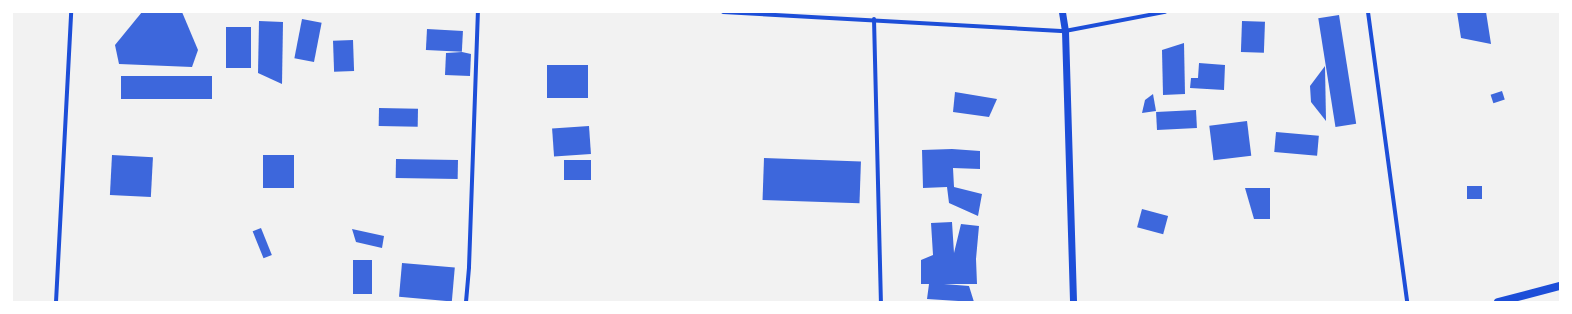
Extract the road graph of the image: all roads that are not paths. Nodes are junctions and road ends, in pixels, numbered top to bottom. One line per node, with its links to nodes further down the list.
1 (71, 12): 10 (street)
2 (478, 12): 11 (street)
3 (723, 12): 7 (street)
4 (1062, 12): 8 (street)
5 (1165, 12): 8 (street)
6 (1368, 12): 14 (street)
7 (874, 19): 8 (street); 12 (street)
8 (1065, 31): 13 (street)
9 (1560, 286): 15 (main road)
10 (56, 302)
11 (466, 302)
12 (881, 302)
13 (1073, 302)
14 (1407, 302)
15 (1498, 302)

